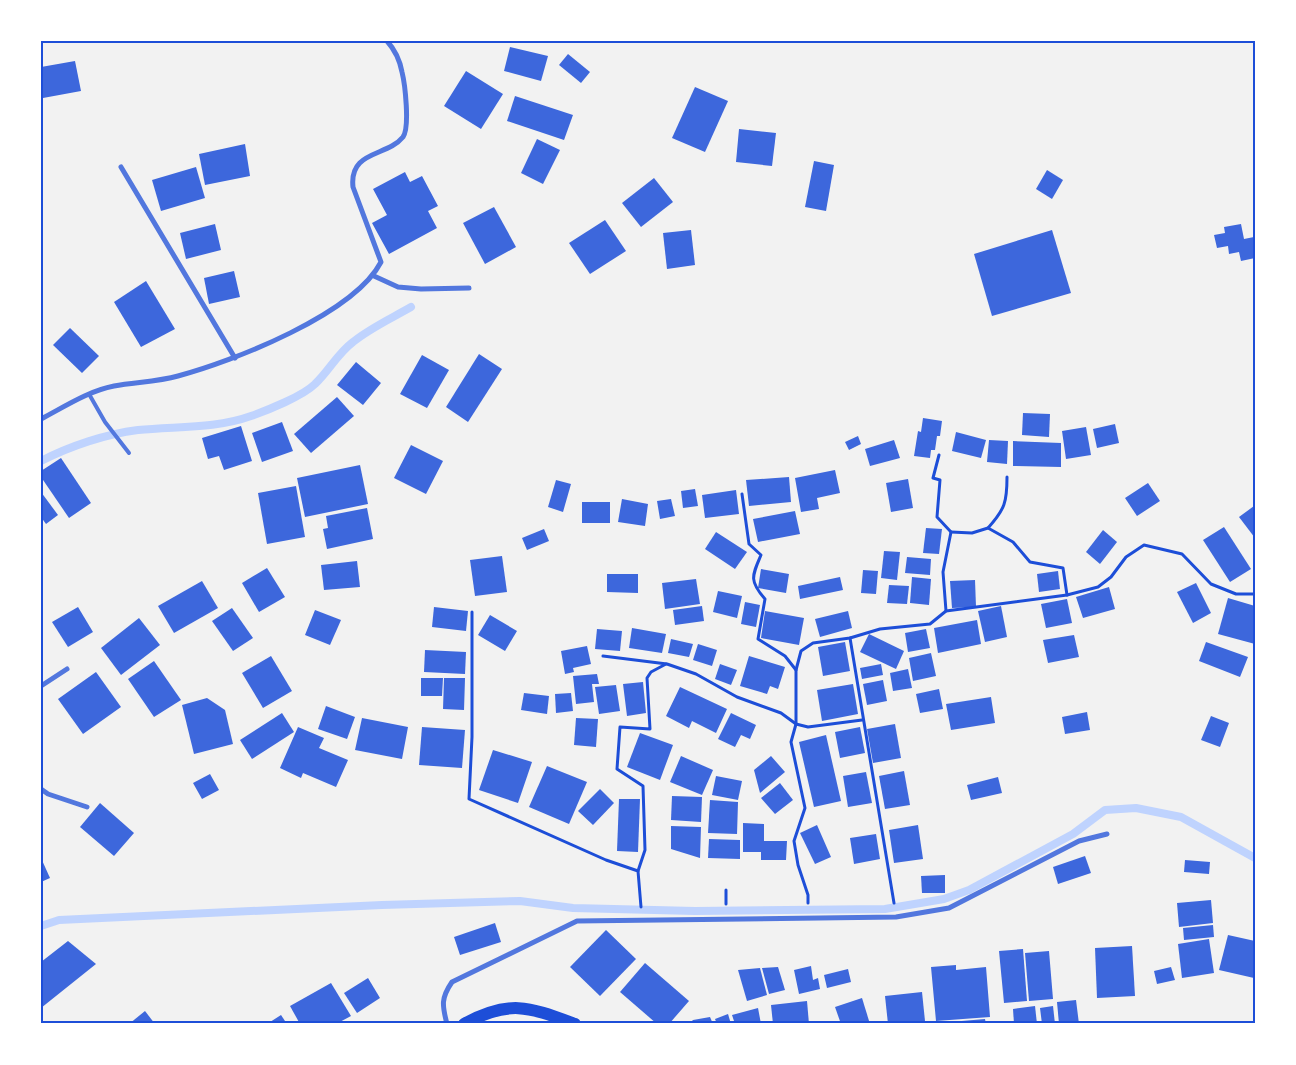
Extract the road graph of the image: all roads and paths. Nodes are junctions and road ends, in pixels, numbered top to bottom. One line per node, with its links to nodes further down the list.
1 (387, 41): 3 (street)
2 (121, 167): 5 (street)
3 (374, 276): 4 (street); 5 (street)
4 (469, 288)
5 (235, 358): 6 (street)
6 (90, 394): 7 (street); 8 (lane)
7 (41, 419)
8 (129, 453)
9 (938, 455): 13 (path)
10 (1007, 477): 12 (path)
11 (742, 494): 22 (path)
12 (988, 528): 13 (path); 15 (path)
13 (951, 532): 16 (path)
14 (1255, 594): 15 (path)
15 (1066, 595): 16 (path)
16 (946, 611): 18 (path)
17 (472, 612): 29 (path)
18 (850, 638): 22 (path); 24 (path)
19 (603, 656): 20 (path)
20 (666, 664): 25 (path); 29 (path)
21 (67, 669): 23 (street)
22 (796, 670): 25 (path)
23 (41, 686)
24 (862, 720): 25 (path); 31 (path)
25 (796, 724): 33 (path)
26 (41, 789): 27 (street)
27 (87, 807)
28 (1107, 834): 35 (street)
29 (638, 871): 32 (path)
30 (726, 890): 34 (path)
31 (892, 892)
32 (640, 895)
33 (808, 895)
34 (726, 898)
35 (447, 1024)
36 (464, 1024): 37 (main road)
37 (575, 1024)

